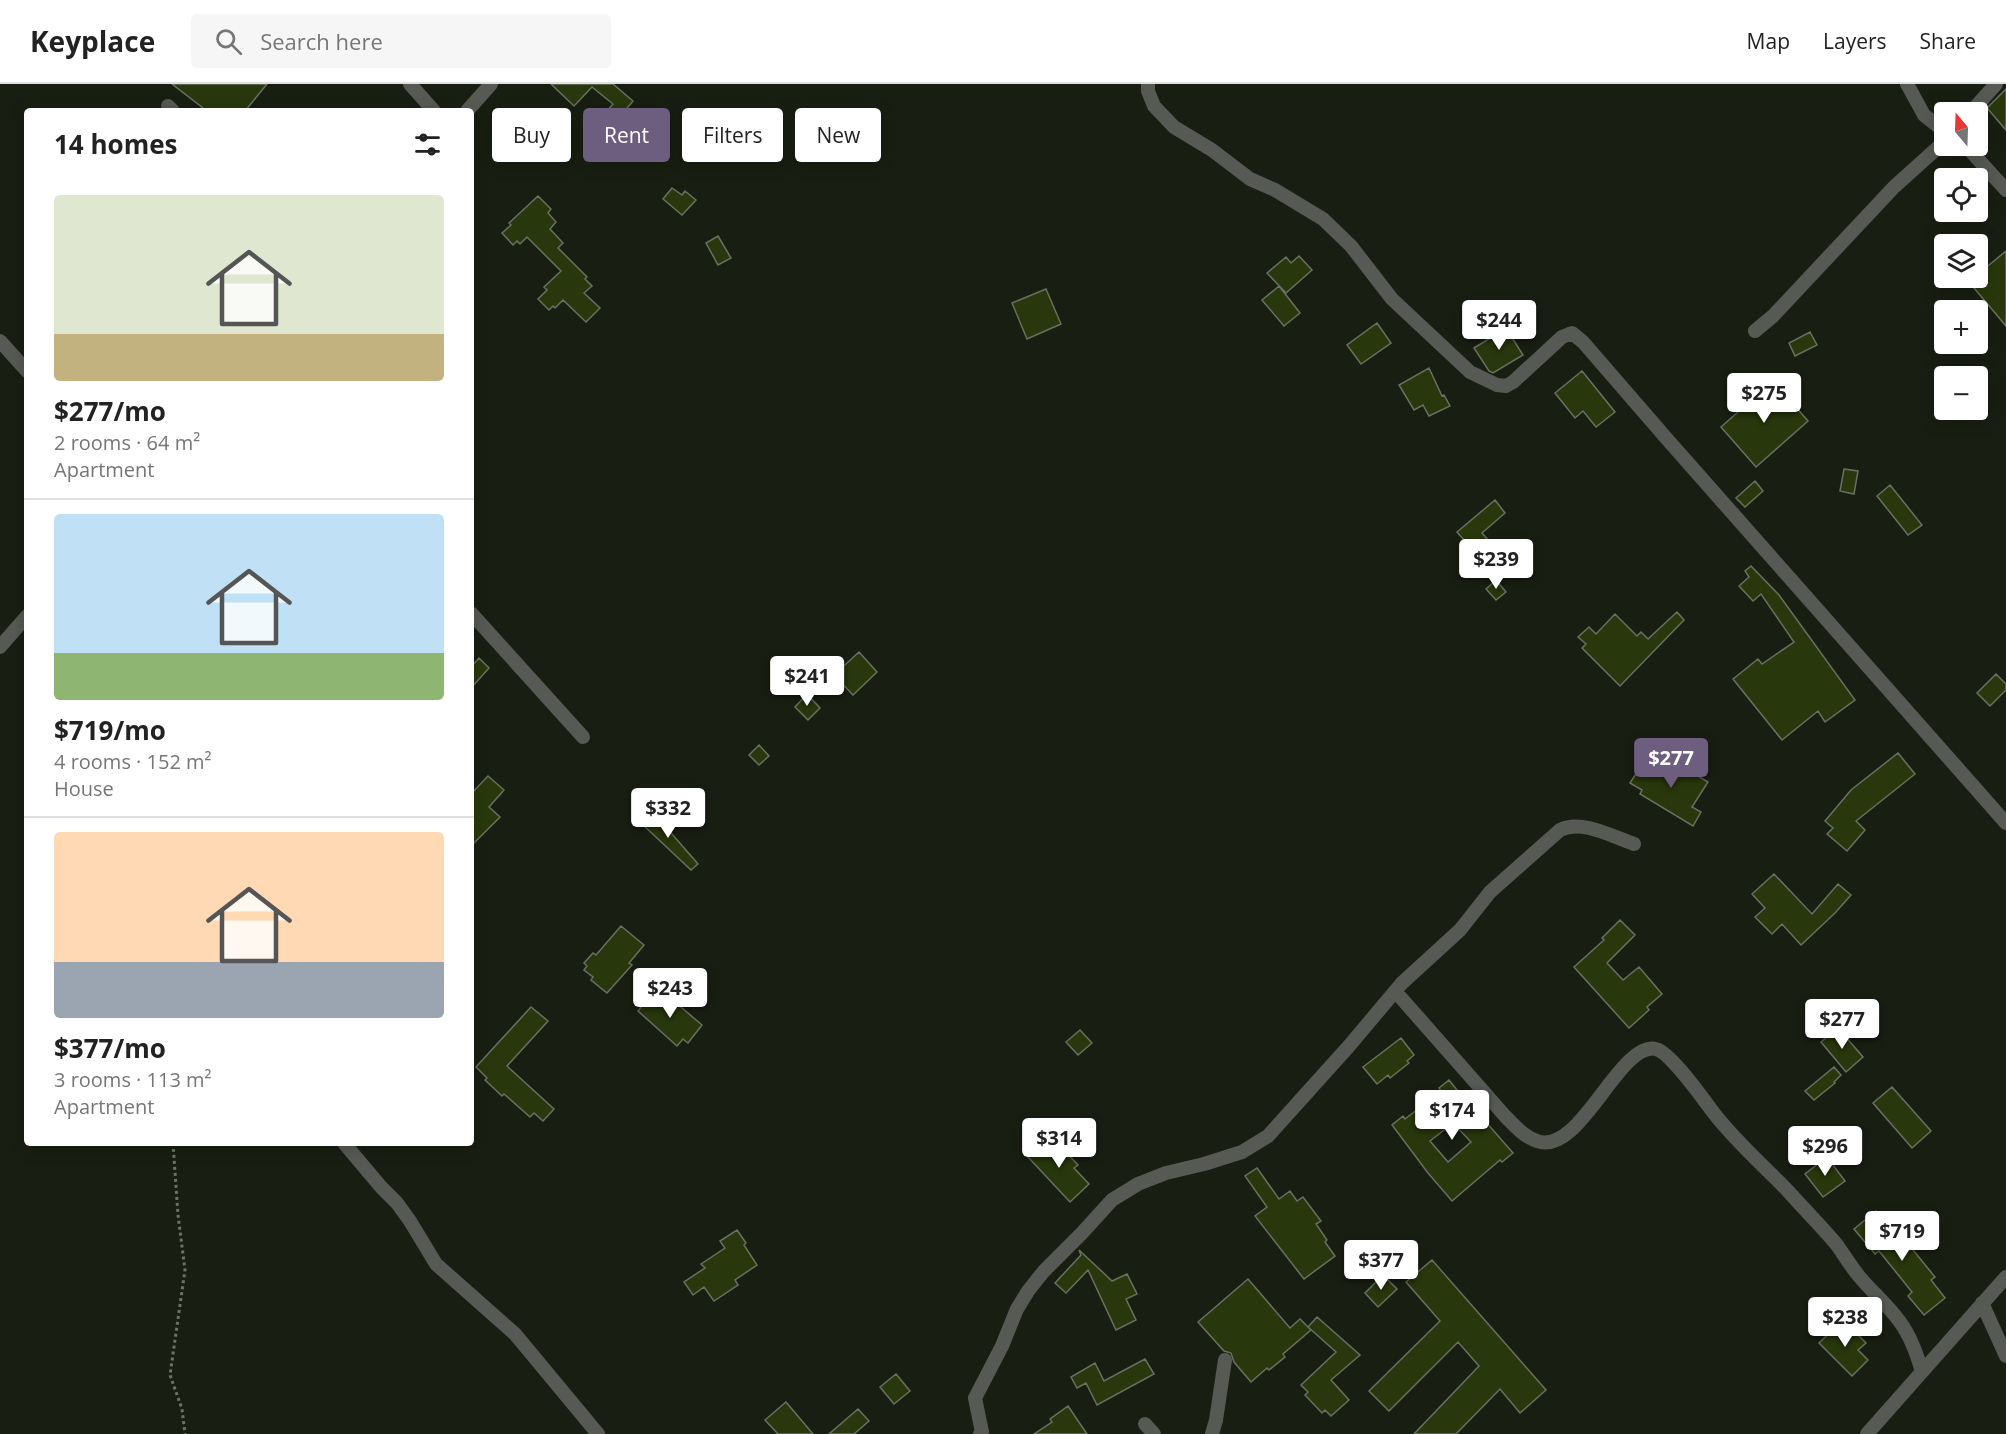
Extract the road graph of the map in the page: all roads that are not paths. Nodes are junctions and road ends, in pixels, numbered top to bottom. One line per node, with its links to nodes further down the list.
1 (410, 84): 7 (street)
2 (491, 84): 8 (street)
3 (1148, 84): 20 (street)
4 (1907, 84): 9 (street)
5 (1996, 84): 6 (street)
6 (1980, 102)
7 (431, 108)
8 (469, 108)
9 (1934, 123)
10 (1934, 151): 13 (street)
11 (1975, 156): 12 (street)
12 (2006, 190)
13 (1755, 331)
14 (0, 341): 15 (street)
15 (24, 368)
16 (474, 615): 19 (street)
17 (24, 619): 18 (street)
18 (0, 647)
19 (583, 737)
20 (2006, 823)
21 (1634, 844): 22 (street)
22 (1395, 991): 28 (street); 30 (street)
23 (347, 1146): 29 (street)
24 (2006, 1277): 25 (street)
25 (1982, 1303): 26 (street); 28 (street)
26 (2006, 1356)
27 (1225, 1360): 31 (street)
28 (1922, 1372): 32 (street)
29 (598, 1434)
30 (981, 1434)
31 (1212, 1434)
32 (1867, 1434)

